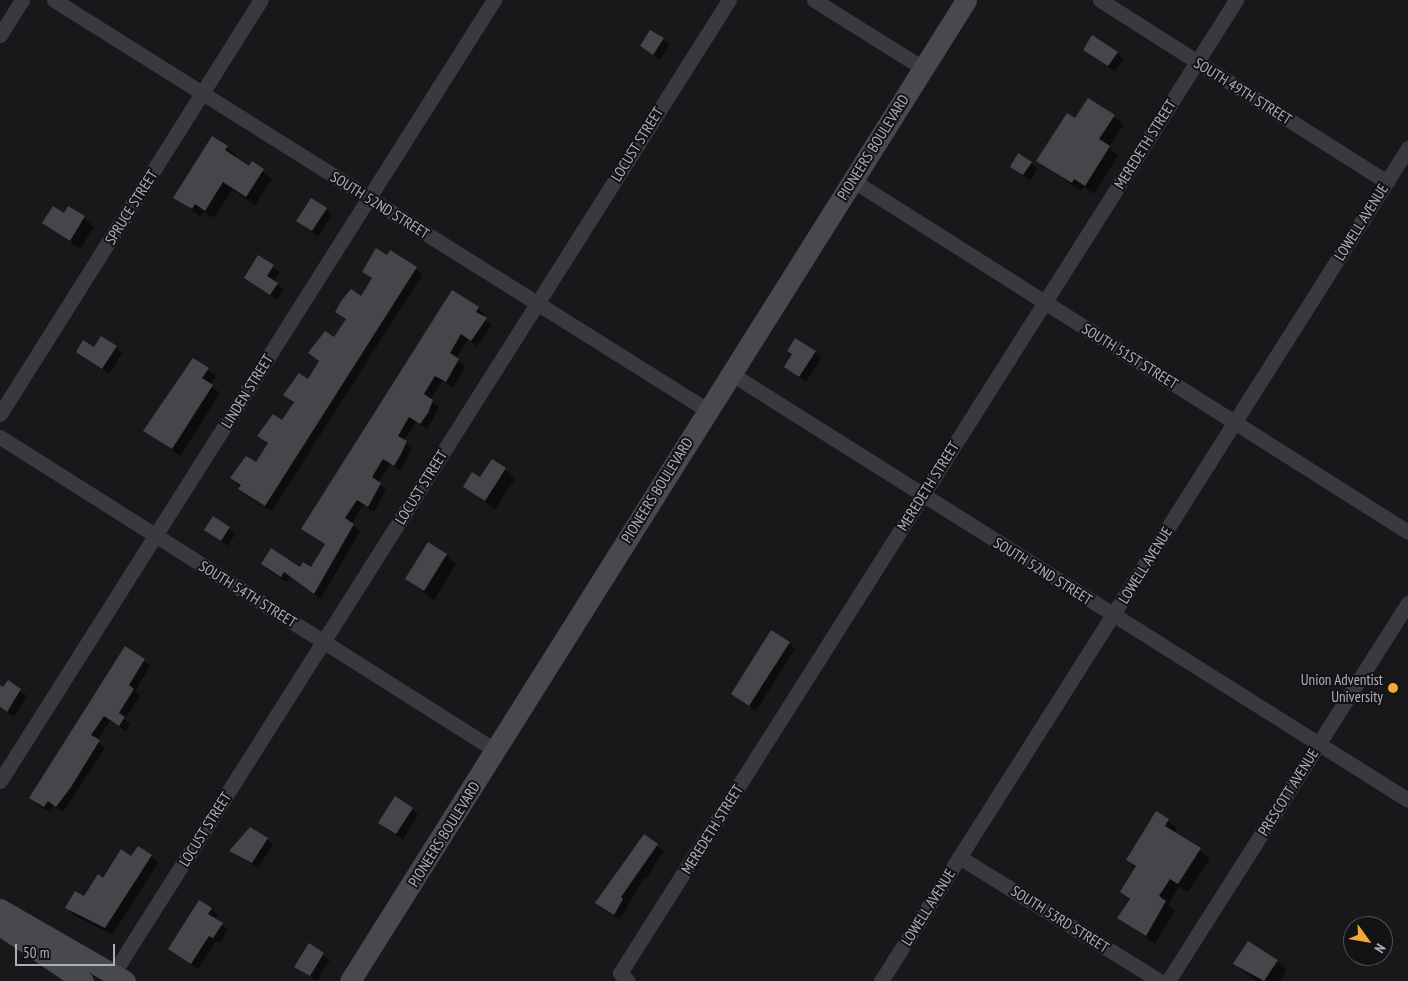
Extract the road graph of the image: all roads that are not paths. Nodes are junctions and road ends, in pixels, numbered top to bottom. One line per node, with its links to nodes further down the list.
1 (22, 0): 10 (street)
2 (54, 0): 13 (street, SOUTH 52ND STREET)
3 (261, 0): 13 (street, SPRUCE STREET)
4 (494, 0): 17 (street, LINDEN STREET)
5 (729, 0): 19 (street, LOCUST STREET)
6 (814, 0): 12 (street)
7 (966, 0): 12 (main road, PIONEERS BOULEVARD)
8 (1100, 0): 11 (street, SOUTH 49TH STREET)
9 (1236, 0): 11 (street, MEREDETH STREET)
10 (0, 35)
11 (1198, 62): 16 (street, SOUTH 49TH STREET); 18 (street, MEREDETH STREET)
12 (924, 68): 15 (main road, PIONEERS BOULEVARD)
13 (202, 94): 17 (street, SOUTH 52ND STREET); 22 (street, SPRUCE STREET)
14 (1408, 148): 16 (street, LOWELL AVENUE)
15 (852, 180): 18 (street, SOUTH 51ST STREET); 20 (main road, PIONEERS BOULEVARD)
16 (1386, 182): 23 (street, LOWELL AVENUE)
17 (369, 198): 19 (street, SOUTH 52ND STREET); 27 (street, LINDEN STREET)
18 (1045, 302): 23 (street, SOUTH 51ST STREET); 25 (street, MEREDETH STREET)
19 (537, 303): 21 (street, SOUTH 52ND STREET); 30 (street, LOCUST STREET)
20 (730, 373): 21 (main road, PIONEERS BOULEVARD); 25 (street, SOUTH 52ND STREET)
21 (707, 410): 32 (main road, PIONEERS BOULEVARD)
22 (0, 414)
23 (1235, 423): 26 (street, SOUTH 51ST STREET); 29 (street, LOWELL AVENUE)
24 (0, 437): 27 (street, SOUTH 54TH STREET)
25 (922, 494): 29 (street, SOUTH 52ND STREET); 39 (street, MEREDETH STREET)
26 (1408, 532)
27 (155, 535): 30 (street, SOUTH 54TH STREET); 33 (street, LINDEN STREET)
28 (1408, 603): 31 (street, PRESCOTT AVENUE)
29 (1113, 615): 31 (street, SOUTH 52ND STREET); 35 (street, LOWELL AVENUE)
30 (323, 642): 32 (street, SOUTH 54TH STREET); 38 (street, LOCUST STREET)
31 (1319, 743): 34 (street, SOUTH 52ND STREET); 44 (street, PRESCOTT AVENUE)
32 (496, 750): 41 (main road, PIONEERS BOULEVARD)
33 (0, 781)
34 (1408, 800)
35 (959, 857): 42 (street, LOWELL AVENUE); 43 (street, SOUTH 53RD STREET)
36 (0, 909): 38 (main road)
37 (0, 925): 40 (main road)
38 (119, 977)
39 (624, 977)
40 (83, 981)
41 (350, 981)
42 (881, 981)
43 (1160, 981)
44 (1168, 981)

